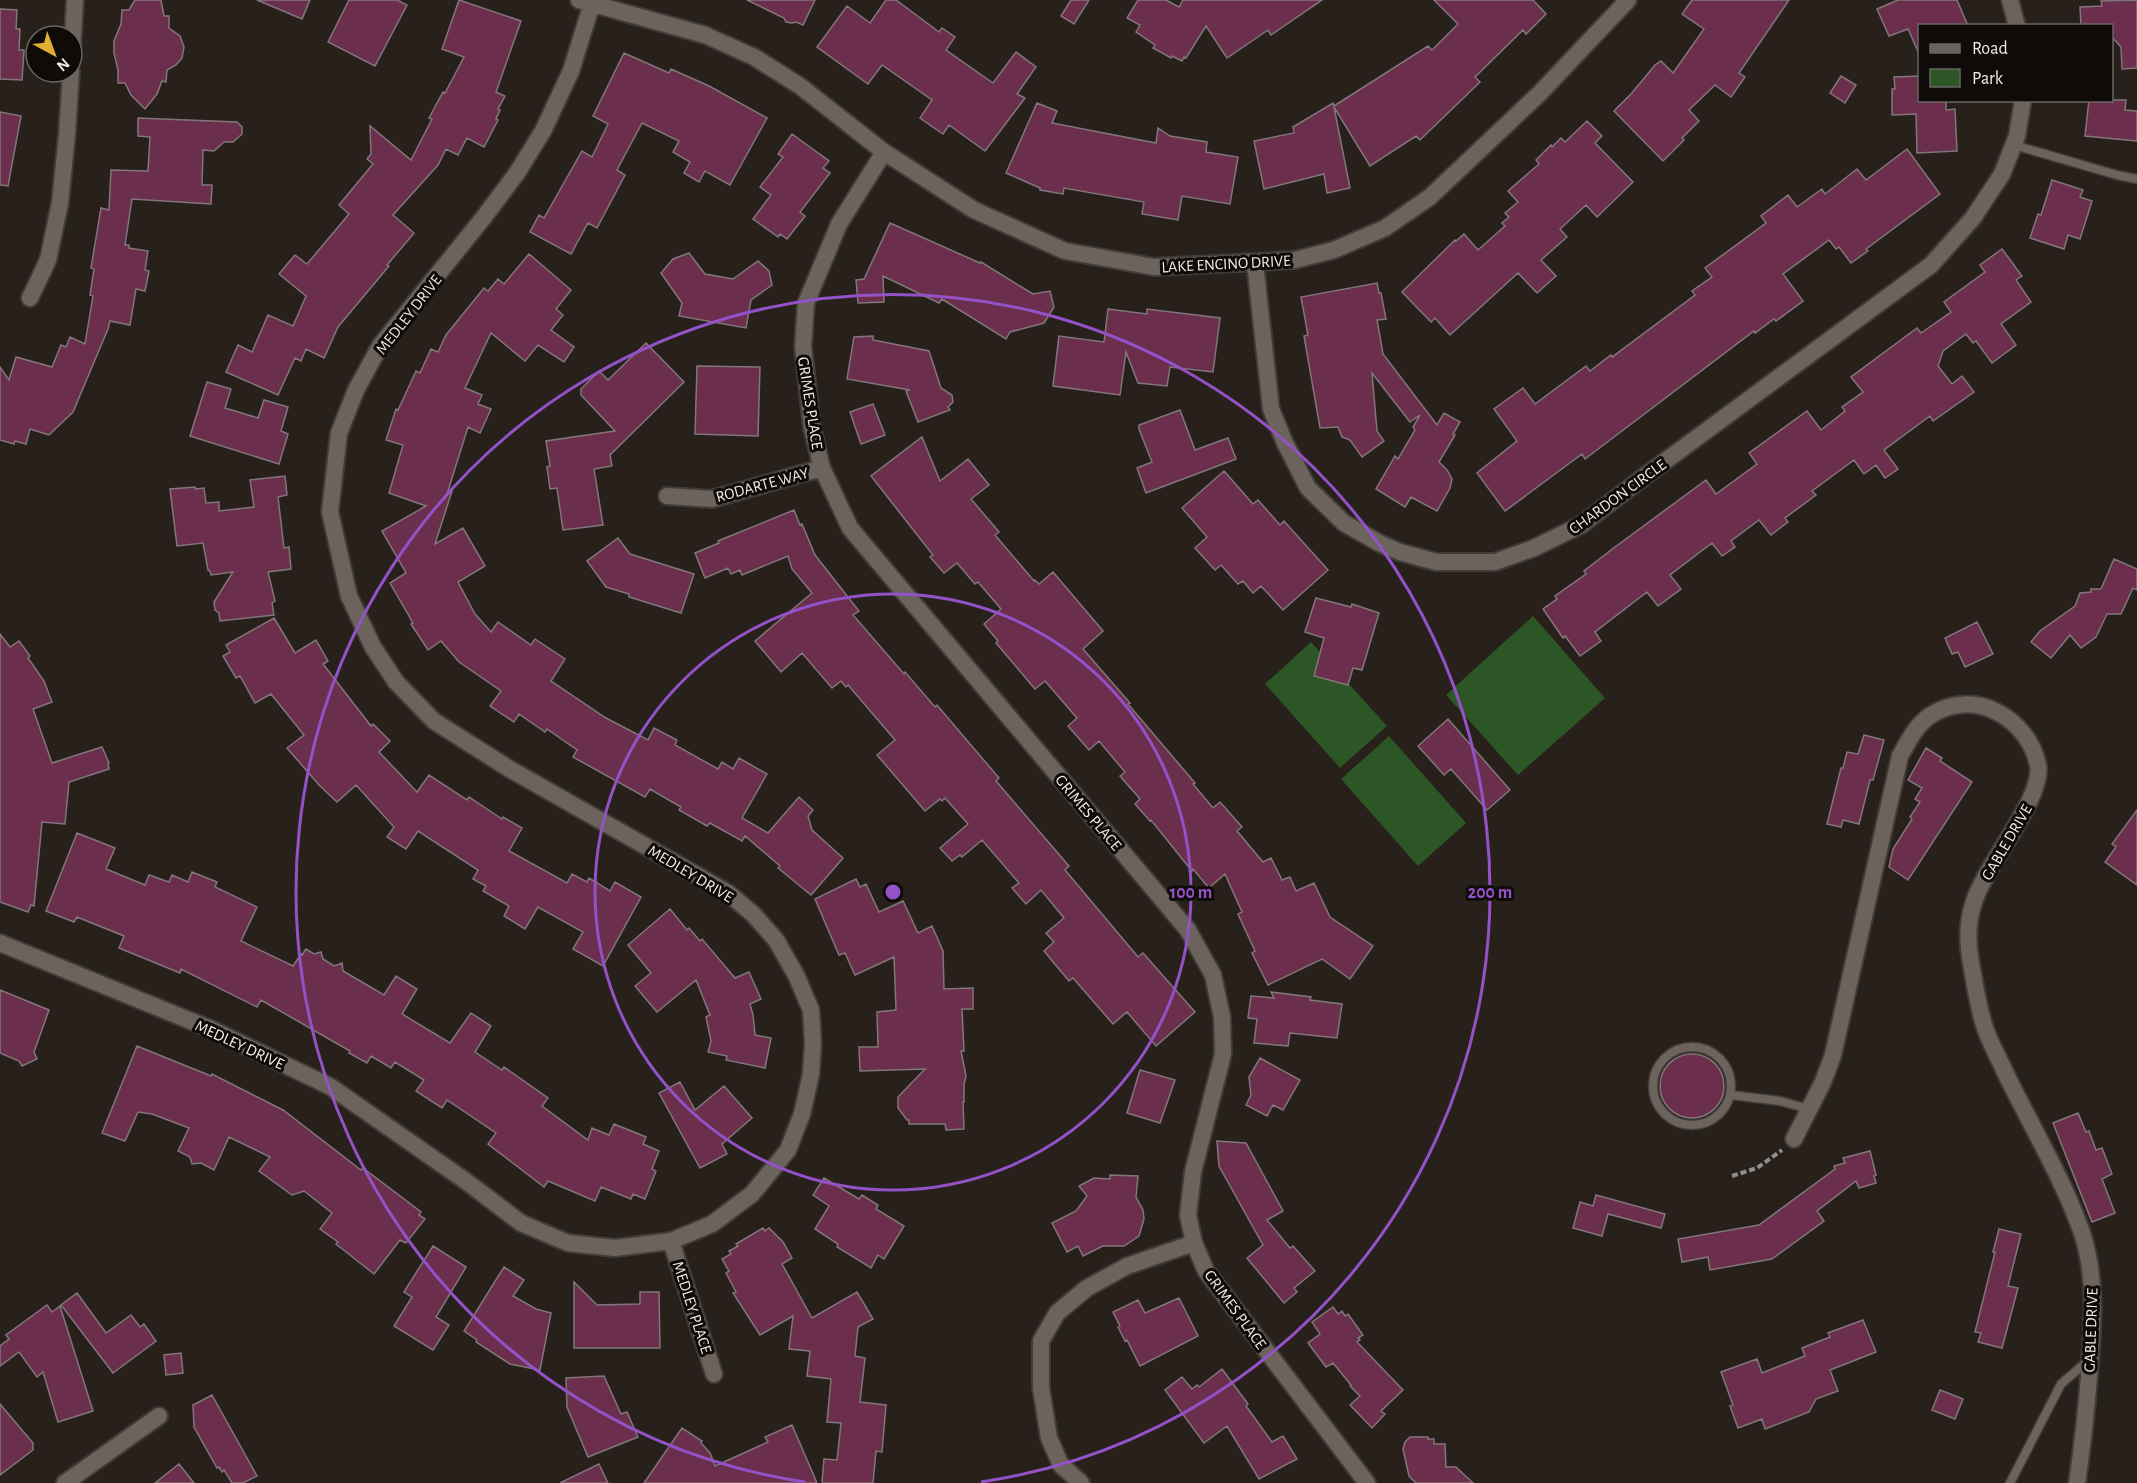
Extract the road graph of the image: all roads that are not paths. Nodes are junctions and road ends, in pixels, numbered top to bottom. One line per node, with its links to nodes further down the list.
1 (75, 0): 5 (street)
2 (1628, 0): 12 (street, LAKE ENCINO DRIVE)
3 (2010, 0): 6 (street)
4 (588, 1): 10 (street, LAKE ENCINO DRIVE); 20 (street, MEDLEY DRIVE)
5 (74, 24)
6 (2016, 24)
7 (70, 84): 13 (street)
8 (2023, 102): 9 (street, CHARDON CIRCLE)
9 (2014, 145): 11 (lane); 12 (street, CHARDON CIRCLE)
10 (884, 152): 12 (street, LAKE ENCINO DRIVE); 14 (street, GRIMES PLACE)
11 (2137, 179)
12 (1256, 263)
13 (30, 298)
14 (822, 468): 15 (street, RODARTE WAY); 21 (street, GRIMES PLACE)
15 (667, 496)
16 (0, 943): 20 (street, MEDLEY DRIVE)
17 (1731, 1095): 17 (lane); 18 (lane)
18 (1809, 1109): 19 (street, GABLE DRIVE); 22 (street, GABLE DRIVE)
19 (1794, 1139)
20 (671, 1241): 23 (street, MEDLEY PLACE)
21 (1194, 1243): 26 (street); 27 (street, GRIMES PLACE)
22 (2090, 1359): 28 (lane); 29 (street, GABLE DRIVE)
23 (714, 1374)
24 (159, 1416): 25 (street)
25 (66, 1483)
26 (1081, 1483)
27 (1367, 1483)
28 (2010, 1483)
29 (2077, 1483)

